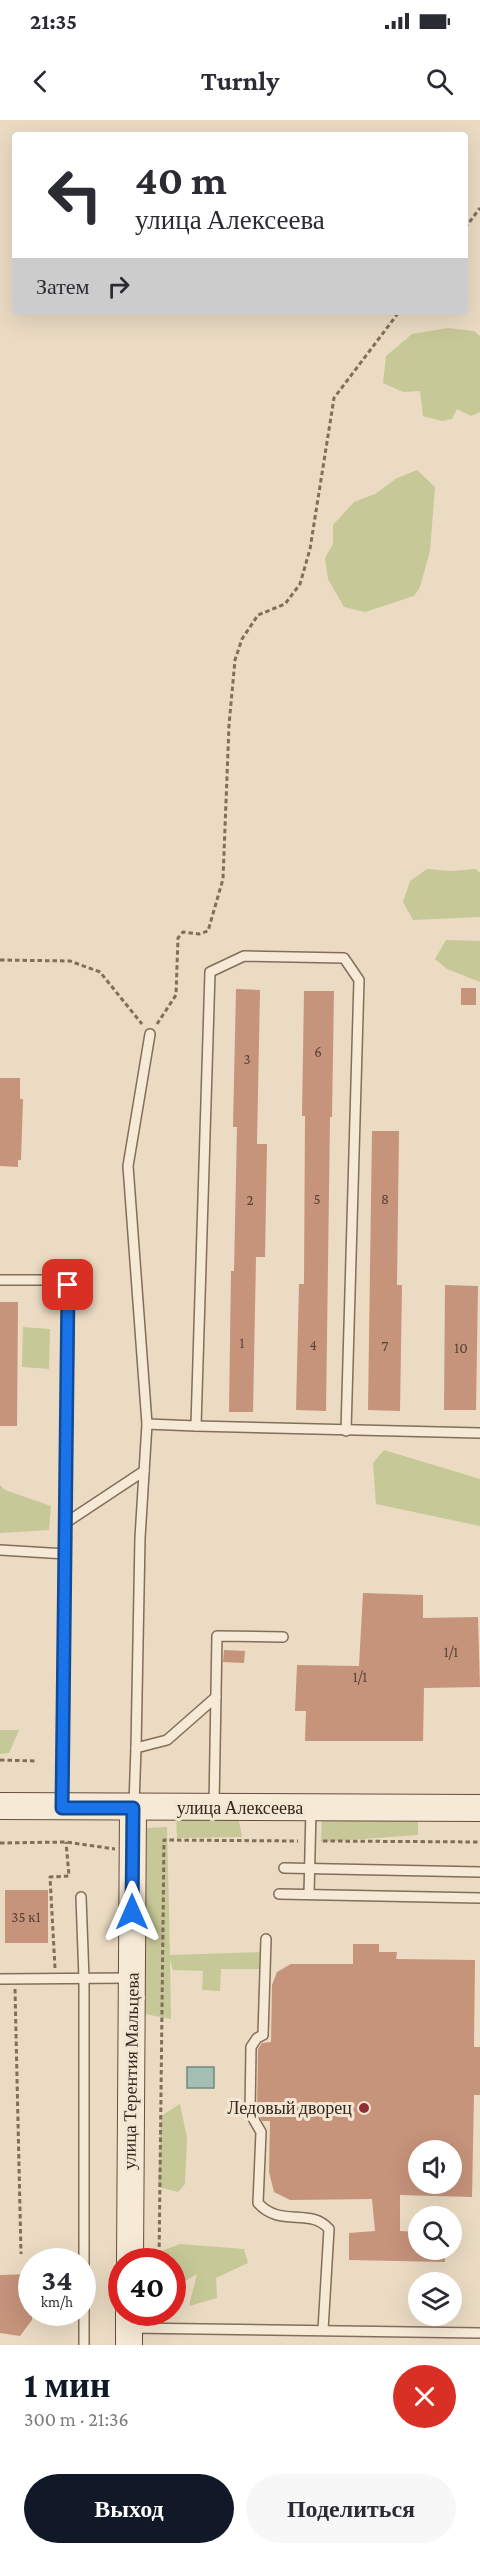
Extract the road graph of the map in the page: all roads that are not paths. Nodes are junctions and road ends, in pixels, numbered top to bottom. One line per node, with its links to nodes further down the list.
1 (150, 1034): 3 (lane)
2 (0, 1280): 8 (lane)
3 (147, 1424): 4 (lane); 7 (lane)
4 (196, 1426): 5 (lane); 5 (lane)
5 (346, 1431): 6 (lane)
6 (480, 1433)
7 (144, 1471): 8 (lane); 13 (lane)
8 (67, 1522): 10 (lane)
9 (0, 1550): 10 (lane)
10 (66, 1554): 15 (lane)
11 (283, 1637): 12 (lane)
12 (216, 1697): 13 (lane); 17 (lane)
13 (136, 1748): 16 (lane)
14 (0, 1806): 15 (street, улица Алексеева)
15 (62, 1808): 16 (street, улица Алексеева)
16 (133, 1808): 17 (street, улица Алексеева); 29 (street, улица Терентия Мальцева)
17 (214, 1808): 19 (street, улица Алексеева)
18 (480, 1808): 19 (street, улица Алексеева)
19 (311, 1809): 21 (lane)
20 (284, 1868): 21 (lane)
21 (309, 1868): 22 (lane); 24 (lane)
22 (480, 1872)
23 (279, 1894): 24 (lane)
24 (309, 1894): 26 (lane)
25 (81, 1897): 28 (lane)
26 (480, 1898)
27 (266, 1939): 33 (lane)
28 (84, 1978): 29 (lane); 30 (lane); 35 (lane)
29 (132, 1978): 31 (street, улица Терентия Мальцева)
30 (0, 1979)
31 (130, 2248)
32 (129, 2329): 33 (lane)
33 (323, 2330): 34 (lane)
34 (480, 2333)
35 (84, 2345)

